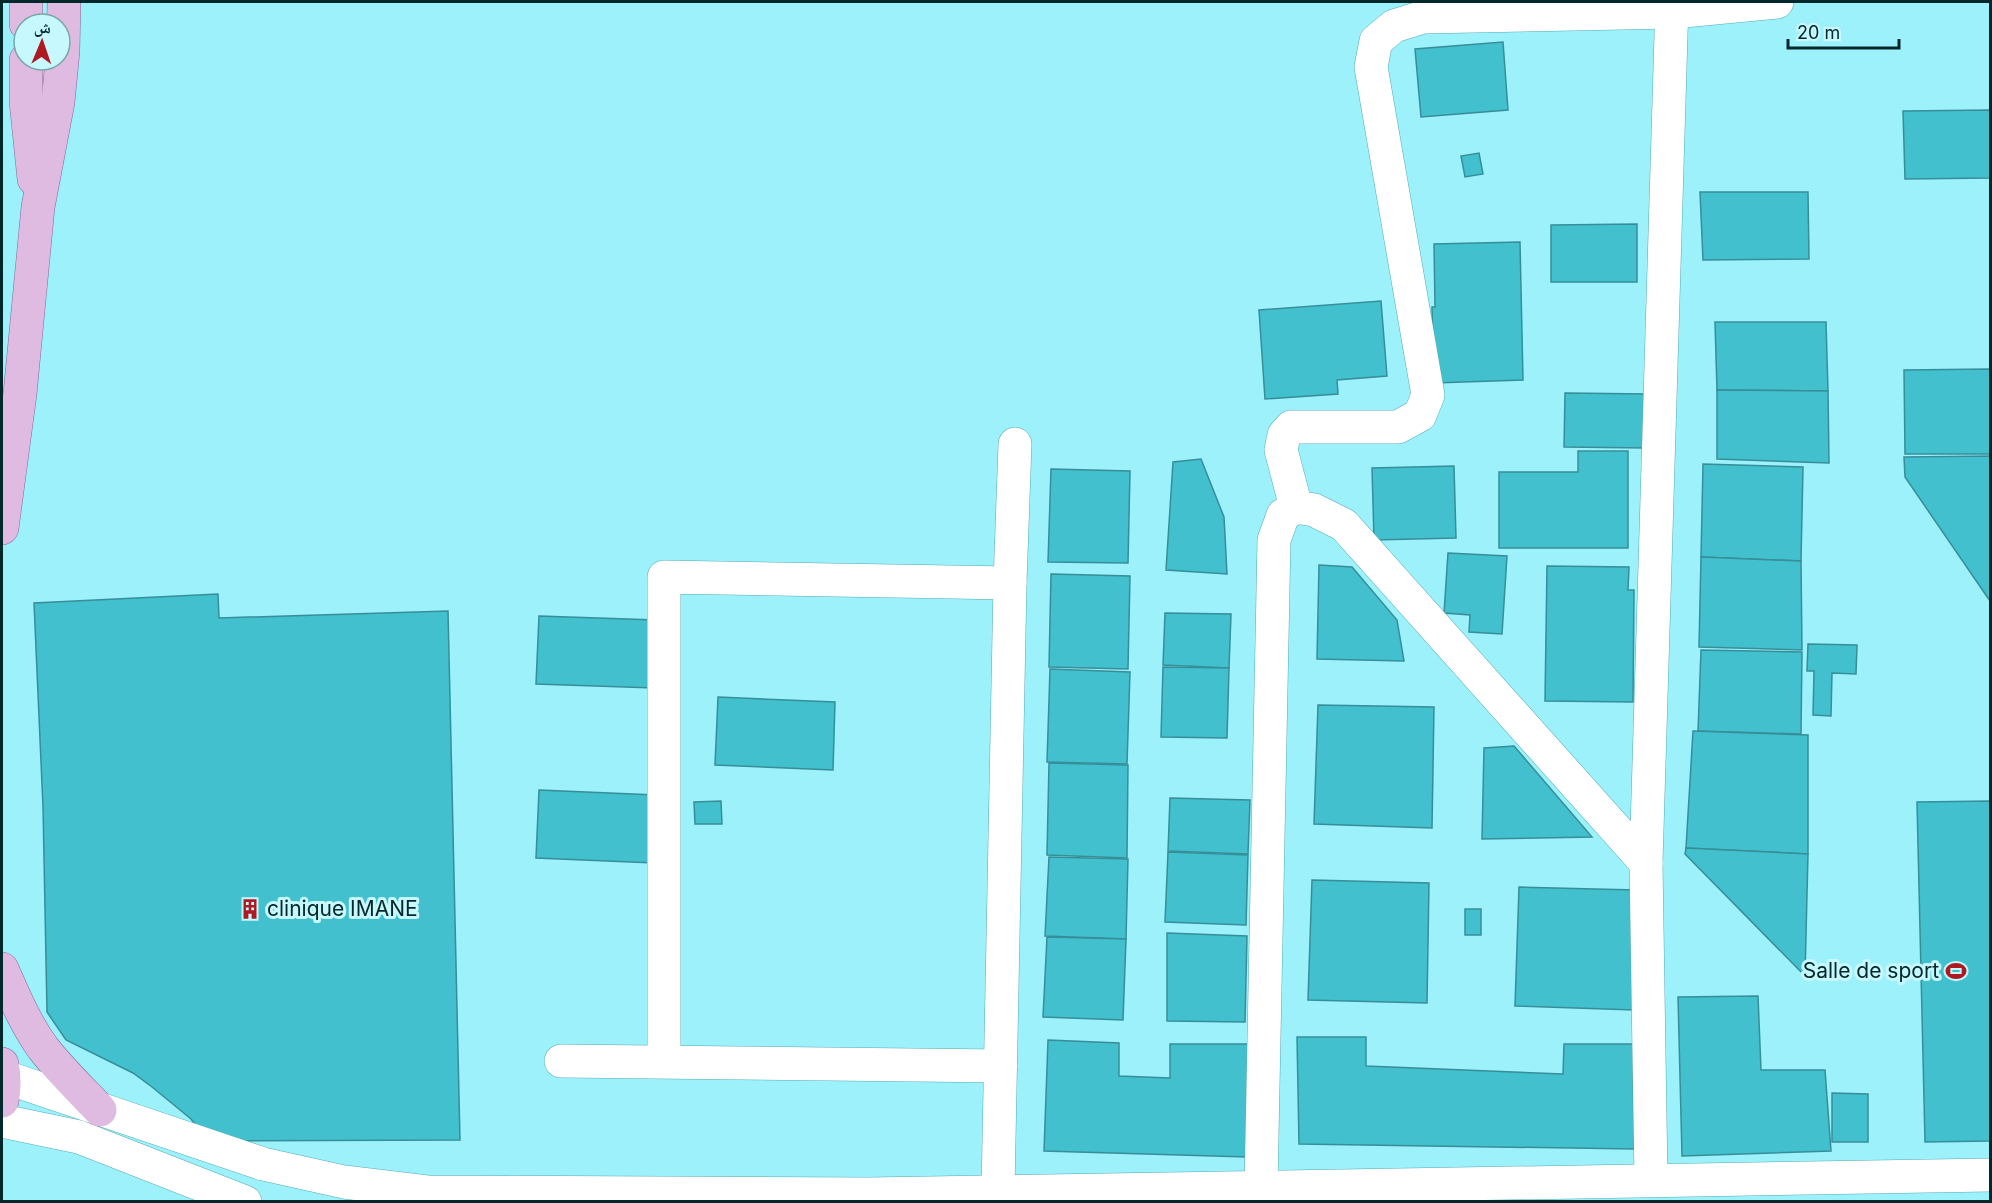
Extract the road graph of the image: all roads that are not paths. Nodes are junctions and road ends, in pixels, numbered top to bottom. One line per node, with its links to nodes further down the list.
1 (64, 2): 5 (main road)
2 (1777, 2): 3 (street)
3 (1673, 7): 7 (street); 10 (street)
4 (26, 72): 5 (main road)
5 (39, 207): 8 (main road)
6 (1015, 444): 9 (street)
7 (1296, 507): 10 (street); 20 (street)
8 (2, 528)
9 (1010, 583): 13 (street); 14 (street)
10 (1646, 863): 19 (street)
11 (2, 969): 16 (main road)
12 (561, 1061): 13 (street)
13 (664, 1061): 14 (street)
14 (1000, 1066): 21 (street)
15 (3, 1081): 16 (street)
16 (100, 1110): 21 (street)
17 (2, 1121): 22 (street)
18 (1990, 1175): 19 (street)
19 (1651, 1180): 20 (street)
20 (1261, 1187): 21 (street)
21 (998, 1191)
22 (245, 1202)

